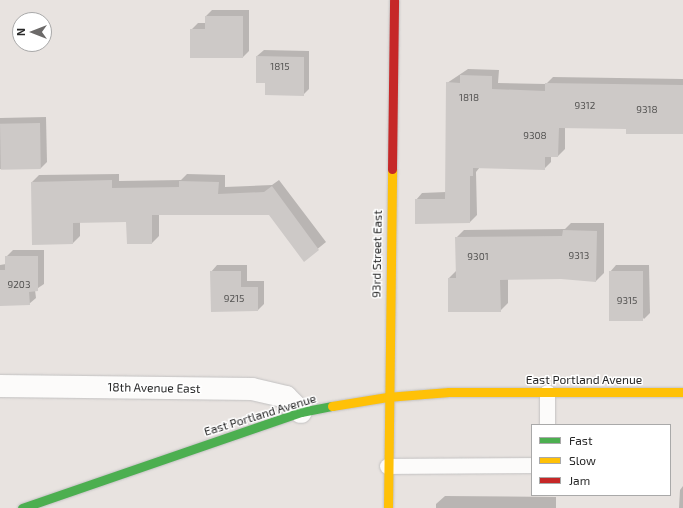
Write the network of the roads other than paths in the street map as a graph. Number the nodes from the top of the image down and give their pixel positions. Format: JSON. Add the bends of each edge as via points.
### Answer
{"nodes":[{"id":1,"x":394,"y":0,"type":"edge"},
{"id":2,"x":0,"y":386,"type":"edge"},
{"id":3,"x":547,"y":392,"type":"junction"},
{"id":4,"x":683,"y":392,"type":"edge"},
{"id":5,"x":387,"y":397,"type":"junction"},
{"id":6,"x":301,"y":412,"type":"junction"},
{"id":7,"x":547,"y":424,"type":"edge"},
{"id":8,"x":531,"y":465,"type":"edge"},
{"id":9,"x":387,"y":466,"type":"junction"},
{"id":10,"x":22,"y":508,"type":"edge"},
{"id":11,"x":388,"y":508,"type":"edge"}],
"edges":[{"from":1,"to":5,"type":"main road","name":"93rd Street East"},
{"from":2,"to":6,"type":"street","name":"18th Avenue East","via":[[252,389],[286,397]]},
{"from":3,"to":4,"type":"main road","name":"East Portland Avenue"},
{"from":3,"to":5,"type":"main road","name":"East Portland Avenue","via":[[449,392]]},
{"from":3,"to":7,"type":"lane"},
{"from":5,"to":6,"type":"main road","name":"East Portland Avenue"},
{"from":5,"to":9,"type":"main road","name":"93rd Street East"},
{"from":6,"to":10,"type":"main road","name":"East Portland Avenue"},
{"from":8,"to":9,"type":"lane"},
{"from":9,"to":11,"type":"main road","name":"93rd Street East"}]}
